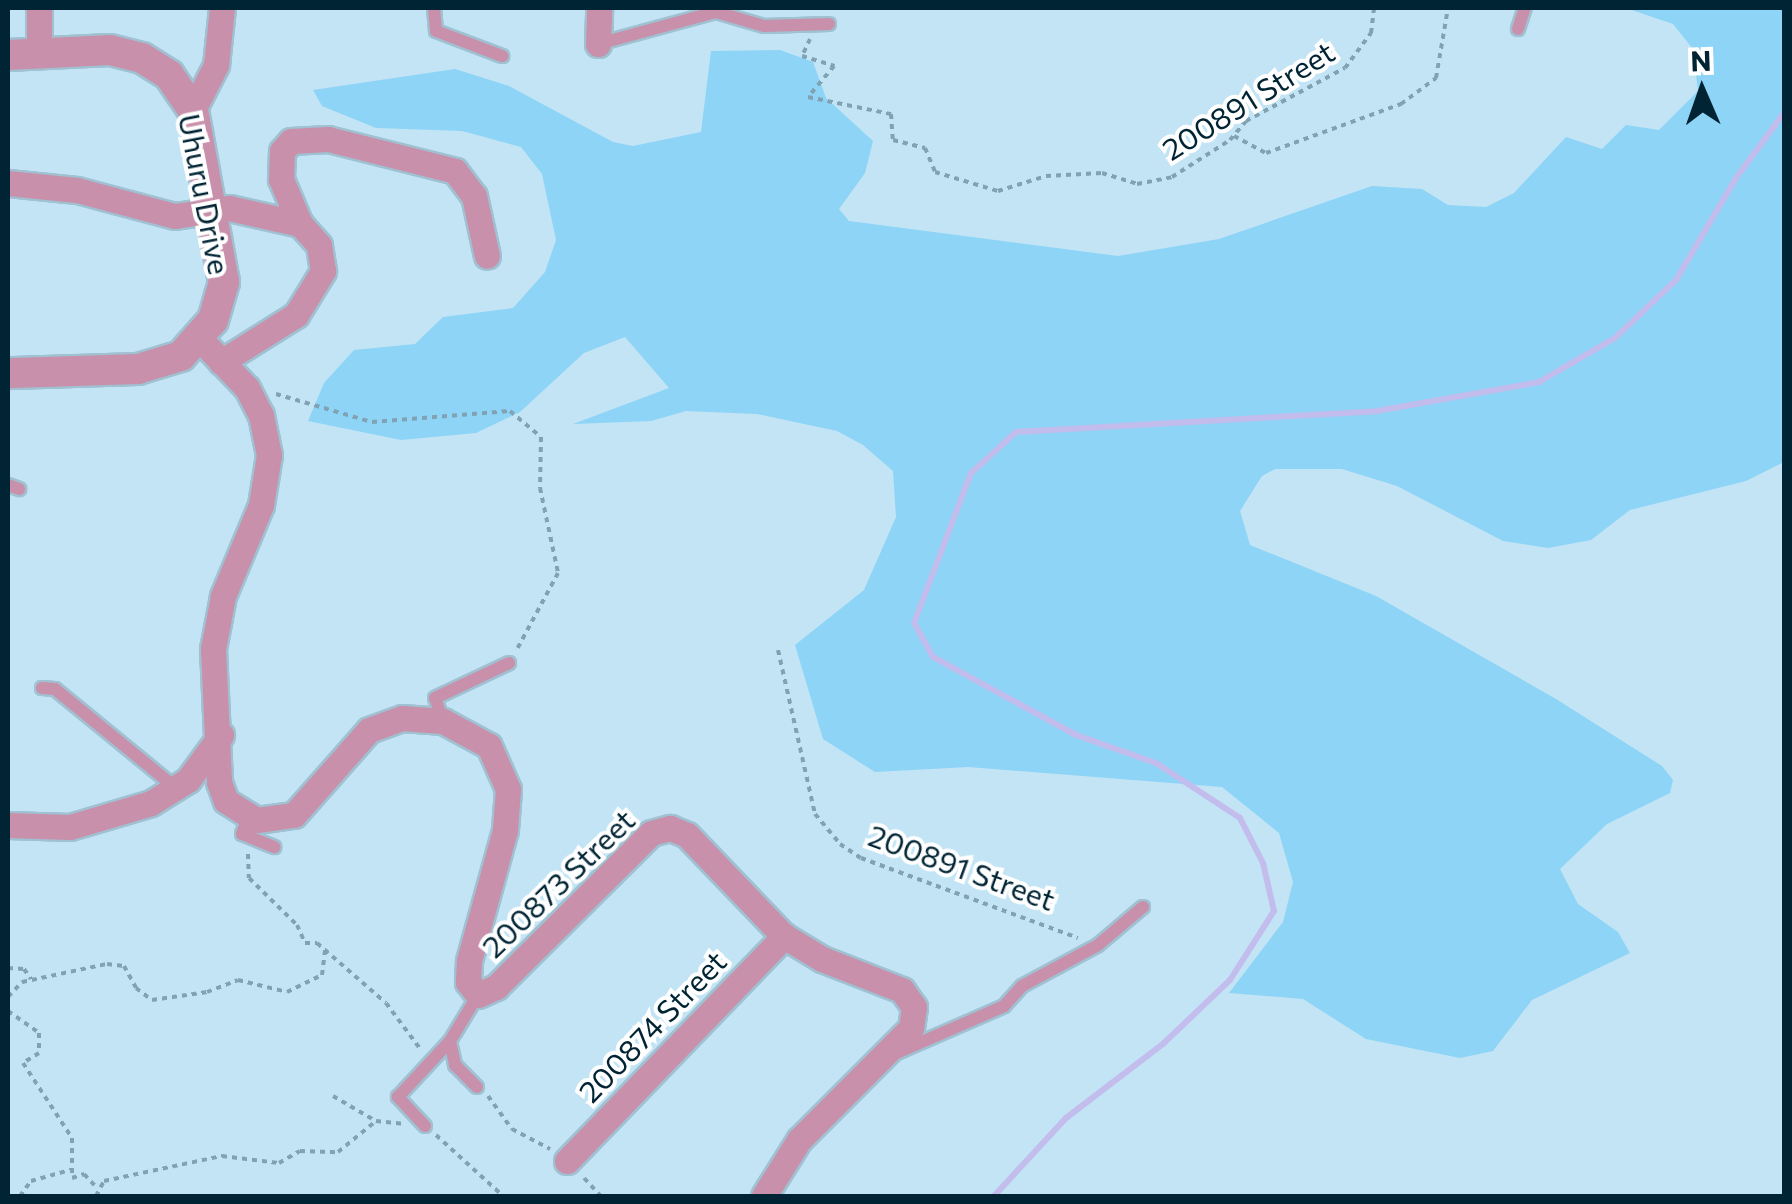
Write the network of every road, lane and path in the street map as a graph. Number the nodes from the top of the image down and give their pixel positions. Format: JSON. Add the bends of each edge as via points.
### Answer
{"nodes":[{"id":1,"x":39,"y":8,"type":"edge"},
{"id":2,"x":222,"y":8,"type":"edge"},
{"id":3,"x":434,"y":8,"type":"edge"},
{"id":4,"x":598,"y":8,"type":"edge"},
{"id":5,"x":1374,"y":8,"type":"edge"},
{"id":6,"x":1448,"y":8,"type":"edge"},
{"id":7,"x":1525,"y":8,"type":"edge"},
{"id":8,"x":829,"y":24,"type":"dead end"},
{"id":9,"x":796,"y":25,"type":"junction"},
{"id":10,"x":1518,"y":29,"type":"dead end"},
{"id":11,"x":598,"y":44,"type":"joint"},
{"id":12,"x":39,"y":54,"type":"junction"},
{"id":13,"x":8,"y":55,"type":"edge"},
{"id":14,"x":502,"y":56,"type":"dead end"},
{"id":15,"x":193,"y":110,"type":"junction"},
{"id":16,"x":1234,"y":136,"type":"junction"},
{"id":17,"x":8,"y":183,"type":"edge"},
{"id":18,"x":212,"y":210,"type":"junction"},
{"id":19,"x":300,"y":224,"type":"junction"},
{"id":20,"x":487,"y":256,"type":"dead end"},
{"id":21,"x":198,"y":338,"type":"junction"},
{"id":22,"x":221,"y":362,"type":"junction"},
{"id":23,"x":8,"y":373,"type":"edge"},
{"id":24,"x":247,"y":388,"type":"junction"},
{"id":25,"x":778,"y":650,"type":"dead end"},
{"id":26,"x":508,"y":663,"type":"joint"},
{"id":27,"x":42,"y":688,"type":"dead end"},
{"id":28,"x":442,"y":721,"type":"junction"},
{"id":29,"x":221,"y":735,"type":"junction"},
{"id":30,"x":178,"y":789,"type":"junction"},
{"id":31,"x":8,"y":824,"type":"edge"},
{"id":32,"x":248,"y":828,"type":"junction"},
{"id":33,"x":275,"y":847,"type":"dead end"},
{"id":34,"x":1143,"y":907,"type":"dead end"},
{"id":35,"x":784,"y":936,"type":"junction"},
{"id":36,"x":325,"y":950,"type":"junction"},
{"id":37,"x":1081,"y":955,"type":"junction"},
{"id":38,"x":8,"y":968,"type":"edge"},
{"id":39,"x":31,"y":979,"type":"junction"},
{"id":40,"x":481,"y":995,"type":"junction"},
{"id":41,"x":8,"y":997,"type":"edge"},
{"id":42,"x":8,"y":1011,"type":"edge"},
{"id":43,"x":450,"y":1041,"type":"junction"},
{"id":44,"x":885,"y":1058,"type":"junction"},
{"id":45,"x":477,"y":1087,"type":"joint"},
{"id":46,"x":332,"y":1096,"type":"dead end"},
{"id":47,"x":414,"y":1114,"type":"junction"},
{"id":48,"x":376,"y":1121,"type":"junction"},
{"id":49,"x":425,"y":1126,"type":"joint"},
{"id":50,"x":567,"y":1160,"type":"junction"},
{"id":51,"x":72,"y":1169,"type":"junction"},
{"id":52,"x":96,"y":1188,"type":"junction"},
{"id":53,"x":20,"y":1196,"type":"edge"},
{"id":54,"x":96,"y":1196,"type":"edge"},
{"id":55,"x":504,"y":1196,"type":"edge"},
{"id":56,"x":601,"y":1196,"type":"edge"},
{"id":57,"x":764,"y":1196,"type":"edge"}],
"edges":[{"from":1,"to":12,"type":"street"},
{"from":2,"to":15,"type":"street","via":[[216,64]]},
{"from":3,"to":14,"type":"lane","via":[[436,31]]},
{"from":4,"to":11,"type":"street"},
{"from":5,"to":16,"type":"path","name":"200891 Street","via":[[1375,24],[1356,60],[1246,121]]},
{"from":6,"to":16,"type":"path","via":[[1436,78],[1401,104],[1266,152]]},
{"from":7,"to":10,"type":"lane"},
{"from":8,"to":9,"type":"lane"},
{"from":9,"to":11,"type":"lane","via":[[764,26],[716,12]]},
{"from":9,"to":16,"type":"path","name":"200891 Street","via":[[812,43],[802,56],[834,66],[809,92],[811,100],[843,100],[890,114],[893,140],[925,148],[935,172],[976,188],[1006,190],[1046,176],[1102,172],[1137,184],[1172,177]]},
{"from":12,"to":13,"type":"street","name":"Uhuru Drive"},
{"from":12,"to":15,"type":"street","name":"Uhuru Drive","via":[[110,50],[142,58],[169,75]]},
{"from":15,"to":18,"type":"street","name":"Uhuru Drive"},
{"from":17,"to":18,"type":"street","via":[[78,190],[175,216]]},
{"from":18,"to":19,"type":"street"},
{"from":18,"to":21,"type":"street","name":"Uhuru Drive","via":[[224,282],[213,320]]},
{"from":19,"to":20,"type":"street","via":[[281,180],[282,151],[290,141],[314,137],[456,171],[474,196]]},
{"from":19,"to":22,"type":"street","via":[[324,258],[308,302]]},
{"from":21,"to":22,"type":"street"},
{"from":21,"to":23,"type":"street","via":[[181,356],[138,369]]},
{"from":22,"to":24,"type":"street"},
{"from":24,"to":26,"type":"path","via":[[372,422],[510,410],[541,437],[540,488],[557,582]]},
{"from":24,"to":29,"type":"street","via":[[270,455],[261,504],[216,622],[213,670]]},
{"from":25,"to":37,"type":"path","name":"200891 Street","via":[[814,814],[840,844],[861,858],[1069,930]]},
{"from":26,"to":28,"type":"lane","via":[[436,698]]},
{"from":27,"to":30,"type":"lane","via":[[55,689]]},
{"from":28,"to":32,"type":"street","via":[[402,718],[377,725],[352,743],[302,810]]},
{"from":28,"to":40,"type":"street","via":[[489,746],[508,788],[506,830],[469,960],[468,982]]},
{"from":29,"to":30,"type":"street"},
{"from":29,"to":32,"type":"street","via":[[218,770],[226,802]]},
{"from":30,"to":31,"type":"street","via":[[89,824]]},
{"from":32,"to":33,"type":"lane"},
{"from":32,"to":36,"type":"path","via":[[250,878],[305,943]]},
{"from":34,"to":37,"type":"lane"},
{"from":35,"to":40,"type":"street","name":"200873 Street","via":[[687,835],[660,828]]},
{"from":35,"to":44,"type":"street","name":"200873 Street","via":[[906,994],[914,1007],[911,1028]]},
{"from":35,"to":50,"type":"street","name":"200874 Street"},
{"from":36,"to":39,"type":"path","via":[[322,975],[287,992],[238,980],[152,1000],[118,964]]},
{"from":36,"to":43,"type":"path","via":[[386,1003],[421,1050]]},
{"from":37,"to":44,"type":"lane","via":[[1022,986],[990,1014]]},
{"from":38,"to":39,"type":"path","via":[[24,969]]},
{"from":39,"to":41,"type":"path"},
{"from":40,"to":43,"type":"lane"},
{"from":42,"to":51,"type":"path","via":[[39,1033],[39,1052],[23,1063],[72,1138]]},
{"from":43,"to":45,"type":"lane","via":[[454,1065]]},
{"from":43,"to":47,"type":"lane","via":[[398,1096]]},
{"from":44,"to":57,"type":"street","via":[[800,1140]]},
{"from":45,"to":50,"type":"path","via":[[512,1129]]},
{"from":46,"to":48,"type":"path"},
{"from":47,"to":48,"type":"path","via":[[396,1128]]},
{"from":47,"to":49,"type":"lane"},
{"from":48,"to":52,"type":"path","via":[[338,1152],[300,1151],[279,1163],[222,1156]]},
{"from":49,"to":55,"type":"path"},
{"from":50,"to":56,"type":"path"},
{"from":51,"to":52,"type":"path","via":[[72,1178],[84,1174]]},
{"from":51,"to":53,"type":"path","via":[[31,1181]]},
{"from":52,"to":54,"type":"path"}]}
